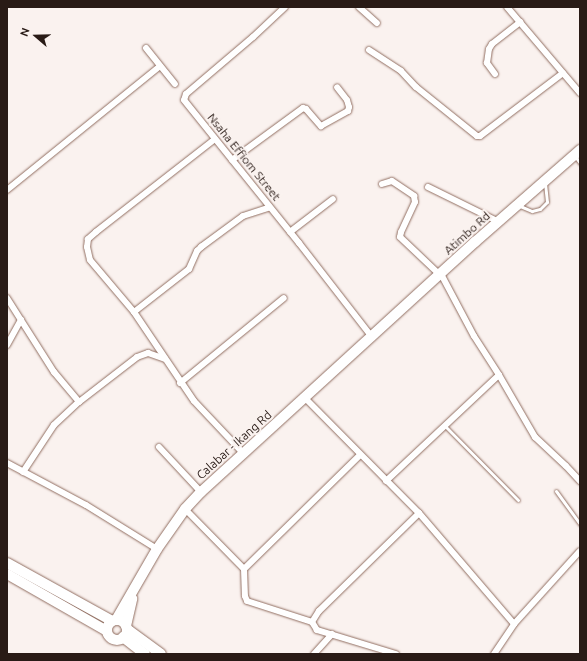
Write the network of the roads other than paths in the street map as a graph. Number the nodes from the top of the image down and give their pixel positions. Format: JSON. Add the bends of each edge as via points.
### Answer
{"nodes":[{"id":1,"x":285,"y":7,"type":"edge"},
{"id":2,"x":358,"y":7,"type":"edge"},
{"id":3,"x":507,"y":7,"type":"edge"},
{"id":4,"x":520,"y":22,"type":"junction"},
{"id":5,"x":377,"y":23,"type":"dead end"},
{"id":6,"x":146,"y":48,"type":"dead end"},
{"id":7,"x":369,"y":50,"type":"dead end"},
{"id":8,"x":160,"y":66,"type":"junction"},
{"id":9,"x":563,"y":73,"type":"junction"},
{"id":10,"x":495,"y":74,"type":"dead end"},
{"id":11,"x":175,"y":84,"type":"dead end"},
{"id":12,"x":337,"y":87,"type":"dead end"},
{"id":13,"x":580,"y":93,"type":"edge"},
{"id":14,"x":215,"y":140,"type":"junction"},
{"id":15,"x":578,"y":156,"type":"edge"},
{"id":16,"x":232,"y":160,"type":"junction"},
{"id":17,"x":545,"y":182,"type":"junction"},
{"id":18,"x":382,"y":184,"type":"dead end"},
{"id":19,"x":428,"y":187,"type":"dead end"},
{"id":20,"x":7,"y":190,"type":"edge"},
{"id":21,"x":333,"y":199,"type":"dead end"},
{"id":22,"x":518,"y":206,"type":"junction"},
{"id":23,"x":270,"y":207,"type":"junction"},
{"id":24,"x":499,"y":222,"type":"junction"},
{"id":25,"x":290,"y":232,"type":"junction"},
{"id":26,"x":441,"y":274,"type":"junction"},
{"id":27,"x":7,"y":298,"type":"edge"},
{"id":28,"x":284,"y":298,"type":"dead end"},
{"id":29,"x":134,"y":312,"type":"junction"},
{"id":30,"x":21,"y":320,"type":"junction"},
{"id":31,"x":372,"y":337,"type":"junction"},
{"id":32,"x":7,"y":345,"type":"edge"},
{"id":33,"x":165,"y":359,"type":"junction"},
{"id":34,"x":499,"y":375,"type":"junction"},
{"id":35,"x":180,"y":383,"type":"junction"},
{"id":36,"x":305,"y":398,"type":"junction"},
{"id":37,"x":79,"y":402,"type":"junction"},
{"id":38,"x":444,"y":426,"type":"junction"},
{"id":39,"x":159,"y":447,"type":"dead end"},
{"id":40,"x":243,"y":453,"type":"junction"},
{"id":41,"x":360,"y":455,"type":"junction"},
{"id":42,"x":7,"y":463,"type":"edge"},
{"id":43,"x":23,"y":472,"type":"junction"},
{"id":44,"x":386,"y":481,"type":"junction"},
{"id":45,"x":580,"y":481,"type":"edge"},
{"id":46,"x":556,"y":491,"type":"dead end"},
{"id":47,"x":201,"y":492,"type":"junction"},
{"id":48,"x":518,"y":500,"type":"dead end"},
{"id":49,"x":185,"y":509,"type":"junction"},
{"id":50,"x":419,"y":513,"type":"junction"},
{"id":51,"x":580,"y":524,"type":"edge"},
{"id":52,"x":157,"y":549,"type":"junction"},
{"id":53,"x":580,"y":551,"type":"edge"},
{"id":54,"x":7,"y":563,"type":"edge"},
{"id":55,"x":244,"y":569,"type":"junction"},
{"id":56,"x":7,"y":574,"type":"edge"},
{"id":57,"x":134,"y":589,"type":"junction"},
{"id":58,"x":312,"y":622,"type":"junction"},
{"id":59,"x":112,"y":624,"type":"junction"},
{"id":60,"x":514,"y":624,"type":"junction"},
{"id":61,"x":125,"y":631,"type":"junction"},
{"id":62,"x":332,"y":634,"type":"junction"},
{"id":63,"x":145,"y":654,"type":"edge"},
{"id":64,"x":162,"y":654,"type":"edge"},
{"id":65,"x":314,"y":654,"type":"edge"},
{"id":66,"x":396,"y":654,"type":"edge"},
{"id":67,"x":494,"y":654,"type":"edge"}],
"edges":[{"from":1,"to":14,"type":"street","name":"Nsaha Effiom Street","via":[[186,94],[185,104]]},
{"from":2,"to":5,"type":"street"},
{"from":3,"to":4,"type":"street"},
{"from":4,"to":9,"type":"street"},
{"from":4,"to":10,"type":"street","via":[[489,49],[487,63]]},
{"from":6,"to":8,"type":"street"},
{"from":7,"to":9,"type":"street","via":[[401,71],[416,87],[477,136]]},
{"from":8,"to":11,"type":"street"},
{"from":8,"to":20,"type":"street"},
{"from":9,"to":13,"type":"street"},
{"from":12,"to":16,"type":"street","via":[[347,100],[348,111],[321,126],[303,108]]},
{"from":14,"to":16,"type":"street","name":"Nsaha Effiom Street"},
{"from":14,"to":29,"type":"street","via":[[88,239],[86,247],[90,260]]},
{"from":15,"to":17,"type":"main road","name":"Atimbo Rd"},
{"from":16,"to":23,"type":"street","name":"Nsaha Effiom Street"},
{"from":17,"to":22,"type":"main road","name":"Atimbo Rd"},
{"from":17,"to":22,"type":"lane","via":[[547,202],[540,209],[532,211]]},
{"from":18,"to":26,"type":"street","via":[[392,181],[414,196],[415,202],[400,237]]},
{"from":19,"to":24,"type":"street"},
{"from":21,"to":25,"type":"street"},
{"from":22,"to":24,"type":"main road","name":"Atimbo Rd"},
{"from":23,"to":25,"type":"street","name":"Nsaha Effiom Street"},
{"from":23,"to":29,"type":"street","via":[[243,216],[201,247],[189,269]]},
{"from":24,"to":26,"type":"main road","name":"Atimbo Rd"},
{"from":25,"to":31,"type":"street","name":"Nsaha Effiom Street"},
{"from":26,"to":31,"type":"main road","name":"Atimbo Rd"},
{"from":26,"to":34,"type":"street","via":[[474,336]]},
{"from":27,"to":30,"type":"street"},
{"from":28,"to":35,"type":"street"},
{"from":29,"to":33,"type":"street"},
{"from":30,"to":32,"type":"street"},
{"from":30,"to":37,"type":"street","via":[[54,372]]},
{"from":31,"to":36,"type":"main road","name":"Calabar - Ikang Rd"},
{"from":33,"to":35,"type":"street"},
{"from":33,"to":37,"type":"street","via":[[148,353],[137,357]]},
{"from":34,"to":38,"type":"street"},
{"from":34,"to":45,"type":"street","via":[[535,437]]},
{"from":35,"to":40,"type":"street","via":[[215,426]]},
{"from":36,"to":40,"type":"main road","name":"Calabar - Ikang Rd"},
{"from":36,"to":41,"type":"street"},
{"from":37,"to":43,"type":"street","via":[[54,425]]},
{"from":38,"to":44,"type":"street"},
{"from":38,"to":48,"type":"lane"},
{"from":39,"to":47,"type":"street"},
{"from":40,"to":47,"type":"main road","name":"Calabar - Ikang Rd"},
{"from":41,"to":44,"type":"street"},
{"from":41,"to":55,"type":"street"},
{"from":42,"to":43,"type":"street"},
{"from":43,"to":52,"type":"street","via":[[86,505]]},
{"from":44,"to":50,"type":"street"},
{"from":46,"to":51,"type":"lane"},
{"from":47,"to":49,"type":"main road","name":"Calabar - Ikang Rd"},
{"from":49,"to":52,"type":"main road","name":"Calabar - Ikang Rd"},
{"from":49,"to":55,"type":"street"},
{"from":50,"to":58,"type":"street","via":[[319,611]]},
{"from":50,"to":60,"type":"street"},
{"from":52,"to":57,"type":"main road","name":"Calabar - Ikang Rd"},
{"from":53,"to":60,"type":"street"},
{"from":54,"to":59,"type":"main road"},
{"from":55,"to":58,"type":"street","via":[[245,596],[248,600]]},
{"from":56,"to":59,"type":"main road"},
{"from":57,"to":59,"type":"main road","name":"Calabar - Ikang Rd"},
{"from":57,"to":61,"type":"main road","name":"Calabar - Ikang Rd"},
{"from":58,"to":62,"type":"street","via":[[317,630]]},
{"from":59,"to":61,"type":"main road","via":[[122,621]]},
{"from":59,"to":61,"type":"main road","via":[[113,639],[119,639]]},
{"from":60,"to":67,"type":"street"},
{"from":61,"to":63,"type":"main road"},
{"from":61,"to":64,"type":"main road"},
{"from":62,"to":65,"type":"street"},
{"from":62,"to":66,"type":"street"}]}
